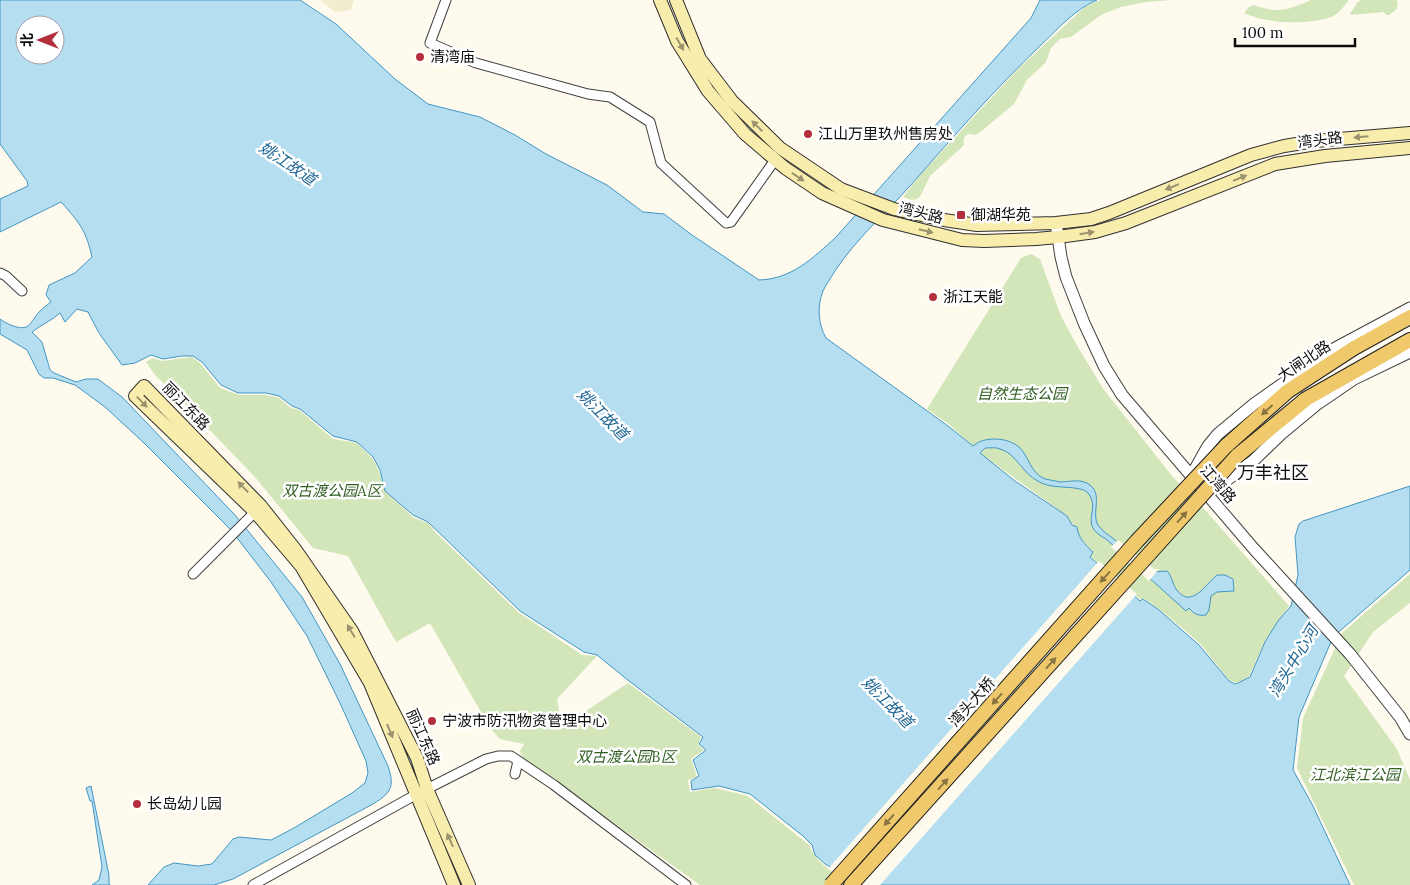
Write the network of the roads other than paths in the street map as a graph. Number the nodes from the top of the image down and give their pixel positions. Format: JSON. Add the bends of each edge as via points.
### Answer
{"nodes":[{"id":1,"x":446,"y":0,"type":"edge"},
{"id":2,"x":660,"y":0,"type":"edge"},
{"id":3,"x":676,"y":0,"type":"edge"},
{"id":4,"x":1410,"y":133,"type":"edge"},
{"id":5,"x":1410,"y":148,"type":"edge"},
{"id":6,"x":775,"y":160,"type":"junction"},
{"id":7,"x":851,"y":200,"type":"junction"},
{"id":8,"x":1056,"y":223,"type":"junction"},
{"id":9,"x":1058,"y":237,"type":"junction"},
{"id":10,"x":0,"y":273,"type":"edge"},
{"id":11,"x":22,"y":291,"type":"dead end"},
{"id":12,"x":1410,"y":308,"type":"edge"},
{"id":13,"x":1410,"y":317,"type":"edge"},
{"id":14,"x":1410,"y":340,"type":"edge"},
{"id":15,"x":1410,"y":352,"type":"edge"},
{"id":16,"x":257,"y":511,"type":"junction"},
{"id":17,"x":1137,"y":541,"type":"joint"},
{"id":18,"x":193,"y":574,"type":"dead end"},
{"id":19,"x":1410,"y":734,"type":"edge"},
{"id":20,"x":518,"y":761,"type":"junction"},
{"id":21,"x":515,"y":774,"type":"dead end"},
{"id":22,"x":422,"y":792,"type":"junction"},
{"id":23,"x":253,"y":885,"type":"edge"},
{"id":24,"x":454,"y":885,"type":"edge"},
{"id":25,"x":469,"y":885,"type":"edge"},
{"id":26,"x":686,"y":885,"type":"edge"},
{"id":27,"x":831,"y":885,"type":"edge"},
{"id":28,"x":852,"y":885,"type":"edge"}],
"edges":[{"from":1,"to":6,"type":"street","via":[[430,43],[476,63],[588,94],[610,97],[650,122],[661,163],[726,224],[731,222]]},
{"from":2,"to":6,"type":"main road","name":"湾头路","one_way":true,"via":[[677,41],[708,91],[746,134]]},
{"from":7,"to":3,"type":"main road","name":"湾头路","one_way":true,"via":[[780,148],[732,101],[700,59]]},
{"from":4,"to":8,"type":"main road","name":"湾头路","one_way":true,"via":[[1284,146],[1251,155],[1109,213],[1091,219]]},
{"from":9,"to":5,"type":"main road","name":"湾头路","one_way":true,"via":[[1095,232],[1126,223],[1290,160]]},
{"from":6,"to":7,"type":"main road","name":"湾头路","one_way":true,"via":[[822,193]]},
{"from":7,"to":8,"type":"main road","name":"湾头路","via":[[977,225]]},
{"from":7,"to":9,"type":"main road","name":"湾头路","one_way":true,"via":[[879,219],[962,240]]},
{"from":8,"to":9,"type":"street","name":"江湾路"},
{"from":9,"to":19,"type":"street","name":"江湾路","via":[[1066,278],[1084,324],[1122,395],[1350,654]]},
{"from":10,"to":11,"type":"street"},
{"from":12,"to":15,"type":"street","via":[[1326,352],[1254,404],[1218,434],[1194,471],[1213,490],[1316,405],[1354,379]]},
{"from":13,"to":17,"type":"main road","name":"大闸北路","one_way":true,"bridge":true,"via":[[1288,390],[1226,446]]},
{"from":28,"to":14,"type":"main road","one_way":true,"bridge":true,"via":[[1237,456],[1306,399]]},
{"from":16,"to":16,"type":"main road","name":"丽江东路","one_way":true,"via":[[144,386],[135,396]]},
{"from":16,"to":18,"type":"street"},
{"from":16,"to":22,"type":"main road","name":"丽江东路","via":[[301,566],[370,683]]},
{"from":17,"to":27,"type":"main road","name":"湾头大桥","one_way":true,"bridge":true},
{"from":20,"to":21,"type":"street"},
{"from":20,"to":22,"type":"street","via":[[511,756],[486,758]]},
{"from":20,"to":26,"type":"street"},
{"from":22,"to":23,"type":"street"},
{"from":22,"to":24,"type":"main road","name":"丽江东路"},
{"from":25,"to":22,"type":"main road","name":"丽江东路","one_way":true}]}
